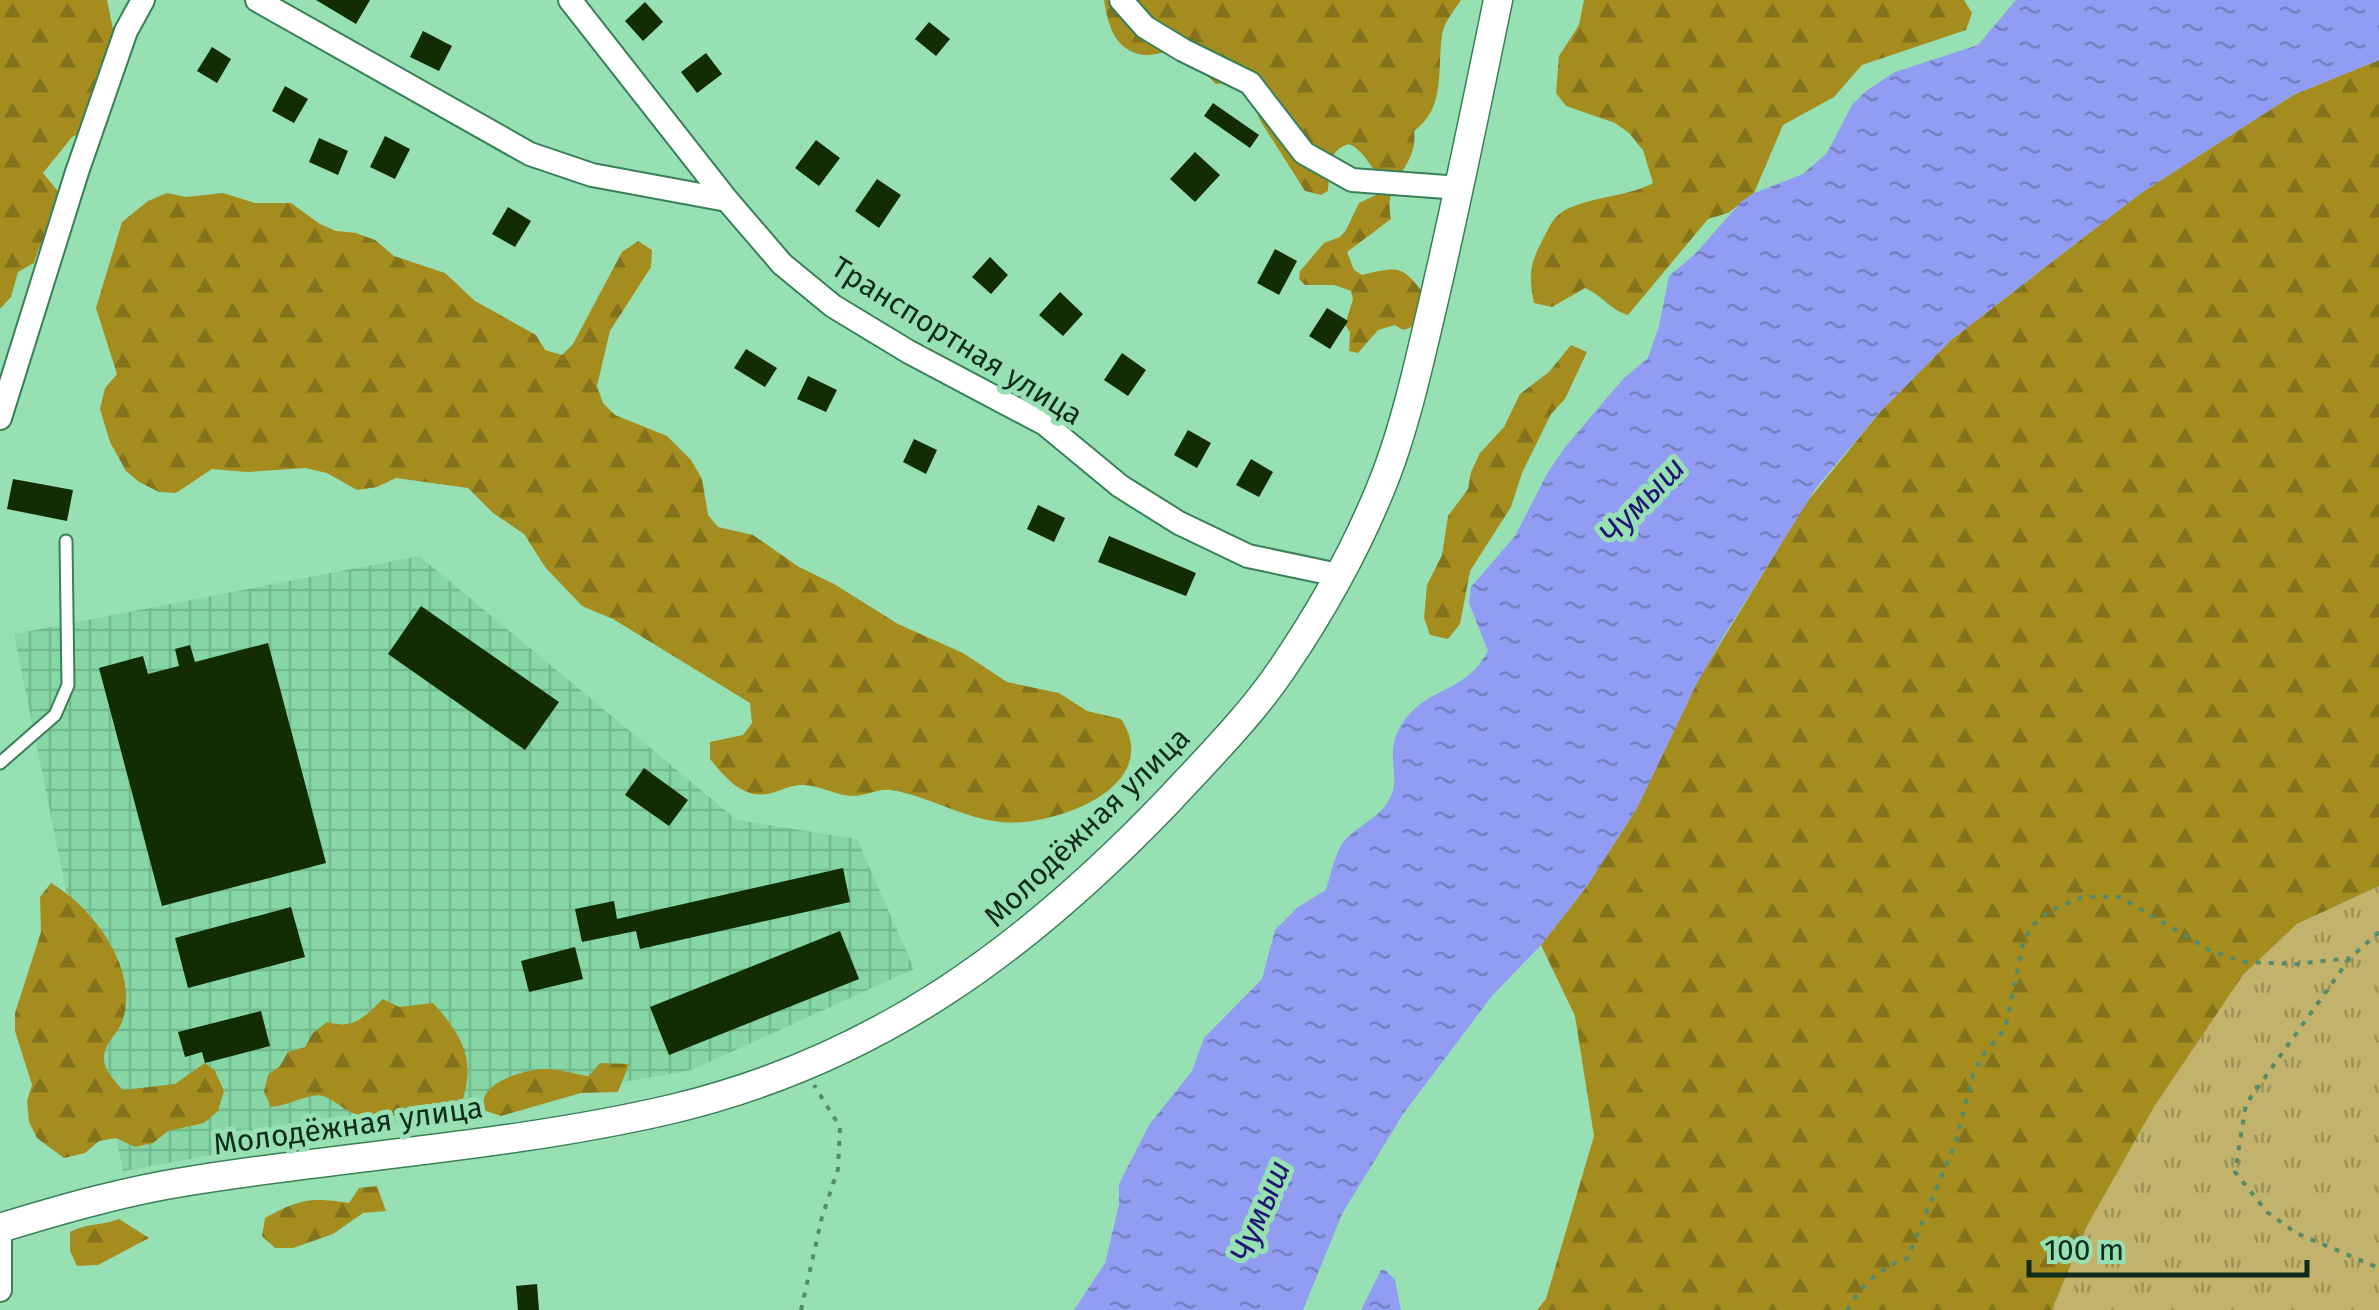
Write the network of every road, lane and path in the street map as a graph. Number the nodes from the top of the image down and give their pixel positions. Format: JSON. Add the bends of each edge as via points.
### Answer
{"nodes":[{"id":1,"x":143,"y":0,"type":"edge"},
{"id":2,"x":257,"y":0,"type":"edge"},
{"id":3,"x":570,"y":0,"type":"edge"},
{"id":4,"x":1121,"y":0,"type":"edge"},
{"id":5,"x":1498,"y":0,"type":"edge"},
{"id":6,"x":1460,"y":188,"type":"junction"},
{"id":7,"x":727,"y":200,"type":"junction"},
{"id":8,"x":0,"y":418,"type":"edge"},
{"id":9,"x":66,"y":542,"type":"dead end"},
{"id":10,"x":1338,"y":575,"type":"junction"},
{"id":11,"x":0,"y":763,"type":"edge"},
{"id":12,"x":2379,"y":932,"type":"edge"},
{"id":13,"x":2350,"y":958,"type":"junction"},
{"id":14,"x":804,"y":1068,"type":"junction"},
{"id":15,"x":0,"y":1228,"type":"edge"},
{"id":16,"x":2379,"y":1268,"type":"edge"},
{"id":17,"x":0,"y":1290,"type":"edge"},
{"id":18,"x":801,"y":1310,"type":"edge"},
{"id":19,"x":1847,"y":1310,"type":"edge"}],
"edges":[{"from":1,"to":8,"type":"street","via":[[77,172]]},
{"from":2,"to":7,"type":"street","via":[[530,154],[592,175]]},
{"from":3,"to":7,"type":"street","name":"Транспортная улица"},
{"from":4,"to":6,"type":"street","via":[[1146,27],[1250,83],[1304,153],[1352,180]]},
{"from":5,"to":6,"type":"street","name":"Молодёжная улица"},
{"from":6,"to":10,"type":"street","name":"Молодёжная улица","via":[[1387,472]]},
{"from":7,"to":10,"type":"street","name":"Транспортная улица","via":[[782,264],[833,306],[1045,424],[1178,523],[1248,556]]},
{"from":9,"to":11,"type":"lane","via":[[68,685],[54,716]]},
{"from":10,"to":14,"type":"street","name":"Молодёжная улица","via":[[1283,669],[1247,713],[1077,890],[954,988]]},
{"from":12,"to":13,"type":"path"},
{"from":13,"to":16,"type":"path","via":[[2246,1104],[2235,1172],[2267,1212],[2296,1233]]},
{"from":13,"to":19,"type":"path","via":[[2245,962],[2211,951],[2120,897],[2083,897],[2048,912],[2024,940],[2006,1029],[1973,1075],[1955,1144],[1907,1259],[1891,1262]]},
{"from":14,"to":15,"type":"street","name":"Молодёжная улица","via":[[664,1110],[185,1182]]},
{"from":14,"to":18,"type":"path","via":[[840,1126],[838,1169]]},
{"from":15,"to":17,"type":"street"}]}
